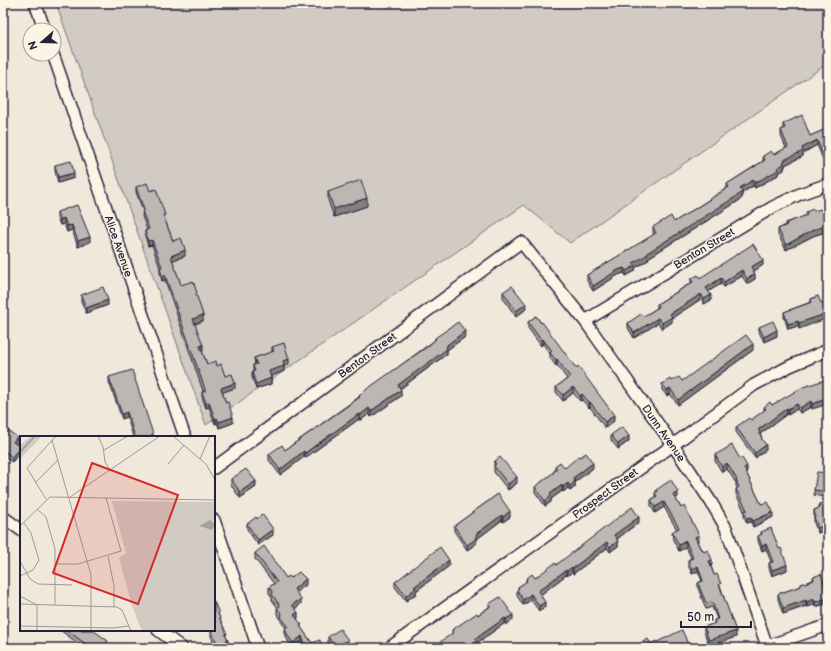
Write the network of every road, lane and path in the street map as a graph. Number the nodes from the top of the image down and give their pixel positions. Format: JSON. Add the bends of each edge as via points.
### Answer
{"nodes":[{"id":1,"x":35,"y":3,"type":"edge"},
{"id":2,"x":42,"y":22,"type":"edge"},
{"id":3,"x":56,"y":62,"type":"edge"},
{"id":4,"x":828,"y":184,"type":"edge"},
{"id":5,"x":521,"y":242,"type":"joint"},
{"id":6,"x":585,"y":321,"type":"junction"},
{"id":7,"x":828,"y":350,"type":"edge"},
{"id":8,"x":185,"y":436,"type":"edge"},
{"id":9,"x":673,"y":445,"type":"junction"},
{"id":10,"x":215,"y":467,"type":"edge"},
{"id":11,"x":3,"y":517,"type":"edge"},
{"id":12,"x":215,"y":523,"type":"edge"},
{"id":13,"x":20,"y":529,"type":"edge"},
{"id":14,"x":828,"y":625,"type":"edge"},
{"id":15,"x":159,"y":631,"type":"edge"},
{"id":16,"x":764,"y":647,"type":"edge"},
{"id":17,"x":182,"y":648,"type":"edge"},
{"id":18,"x":258,"y":648,"type":"edge"},
{"id":19,"x":389,"y":648,"type":"edge"}],
"edges":[{"from":1,"to":2,"type":"street"},
{"from":3,"to":8,"type":"street","name":"Alice Avenue"},
{"from":4,"to":6,"type":"street","name":"Benton Street","via":[[773,207]]},
{"from":5,"to":6,"type":"street","name":"Dunn Avenue"},
{"from":5,"to":10,"type":"street","name":"Benton Street"},
{"from":6,"to":9,"type":"street","name":"Dunn Avenue"},
{"from":7,"to":9,"type":"street","name":"Prospect Street","via":[[754,385]]},
{"from":9,"to":16,"type":"street","name":"Dunn Avenue","via":[[726,528]]},
{"from":9,"to":19,"type":"street","name":"Prospect Street"},
{"from":11,"to":13,"type":"street"},
{"from":12,"to":18,"type":"street"},
{"from":14,"to":16,"type":"street"},
{"from":15,"to":17,"type":"street"}]}
